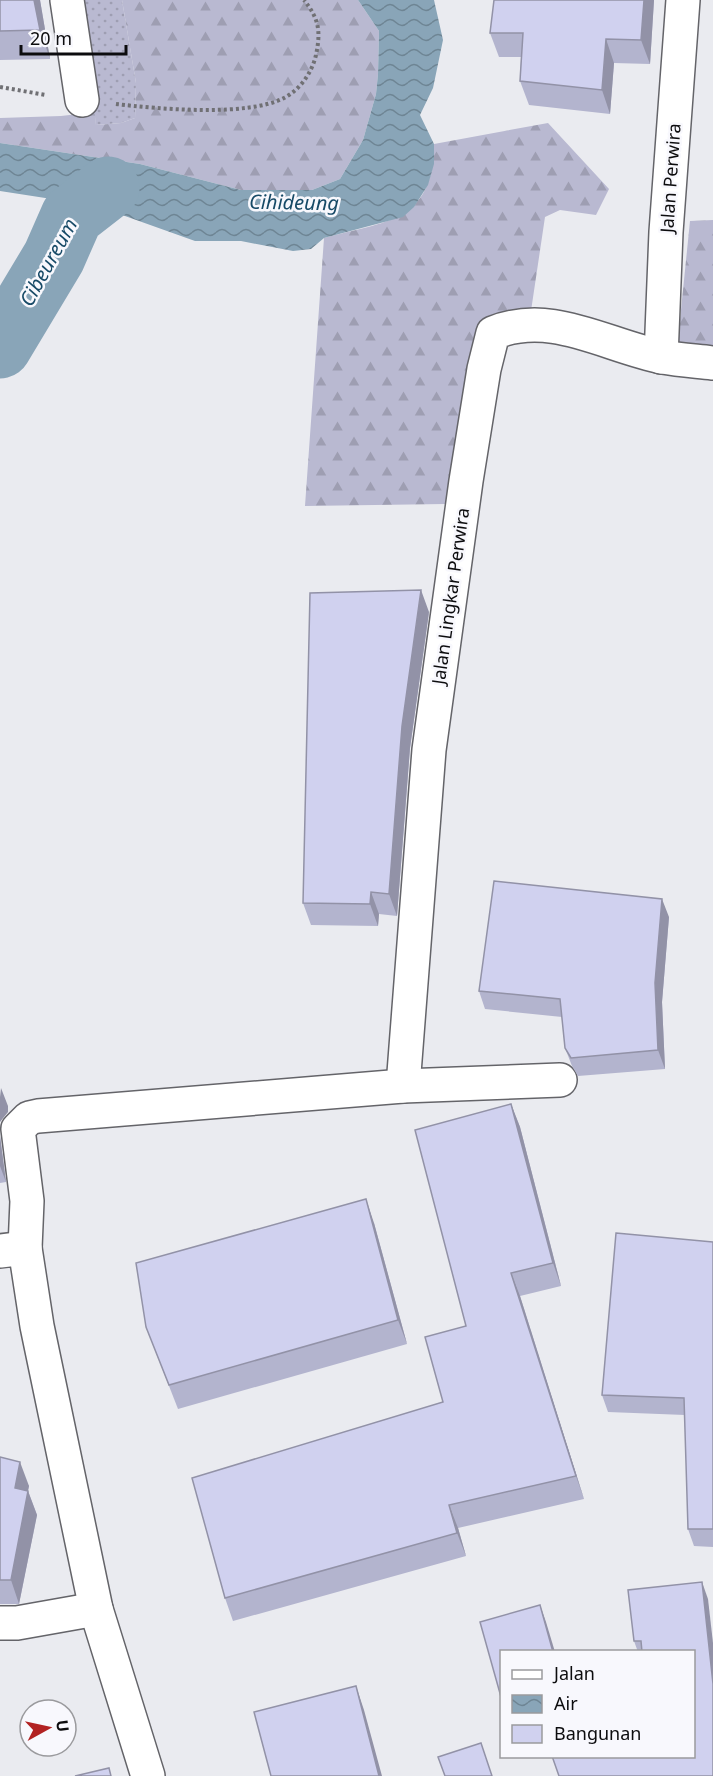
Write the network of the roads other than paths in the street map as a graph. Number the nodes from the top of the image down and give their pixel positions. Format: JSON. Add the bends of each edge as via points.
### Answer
{"nodes":[{"id":1,"x":67,"y":0,"type":"edge"},
{"id":2,"x":683,"y":0,"type":"edge"},
{"id":3,"x":82,"y":100,"type":"road end"},
{"id":4,"x":661,"y":357,"type":"junction"},
{"id":5,"x":713,"y":363,"type":"edge"},
{"id":6,"x":560,"y":1080,"type":"dead end"},
{"id":7,"x":403,"y":1086,"type":"junction"},
{"id":8,"x":13,"y":1249,"type":"edge"},
{"id":9,"x":96,"y":1609,"type":"junction"},
{"id":10,"x":0,"y":1623,"type":"edge"},
{"id":11,"x":148,"y":1776,"type":"edge"}],
"edges":[{"from":1,"to":3,"type":"street"},
{"from":2,"to":4,"type":"street","name":"Jalan Perwira"},
{"from":4,"to":5,"type":"street","name":"Jalan Lingkar Perwira"},
{"from":4,"to":7,"type":"street","name":"Jalan Lingkar Perwira","via":[[567,326],[508,327],[493,333],[466,481],[429,750]]},
{"from":6,"to":7,"type":"street"},
{"from":7,"to":8,"type":"street","via":[[176,1102],[29,1118],[18,1129],[27,1201]]},
{"from":8,"to":9,"type":"street","via":[[37,1326]]},
{"from":9,"to":10,"type":"street"},
{"from":9,"to":11,"type":"street"}]}
